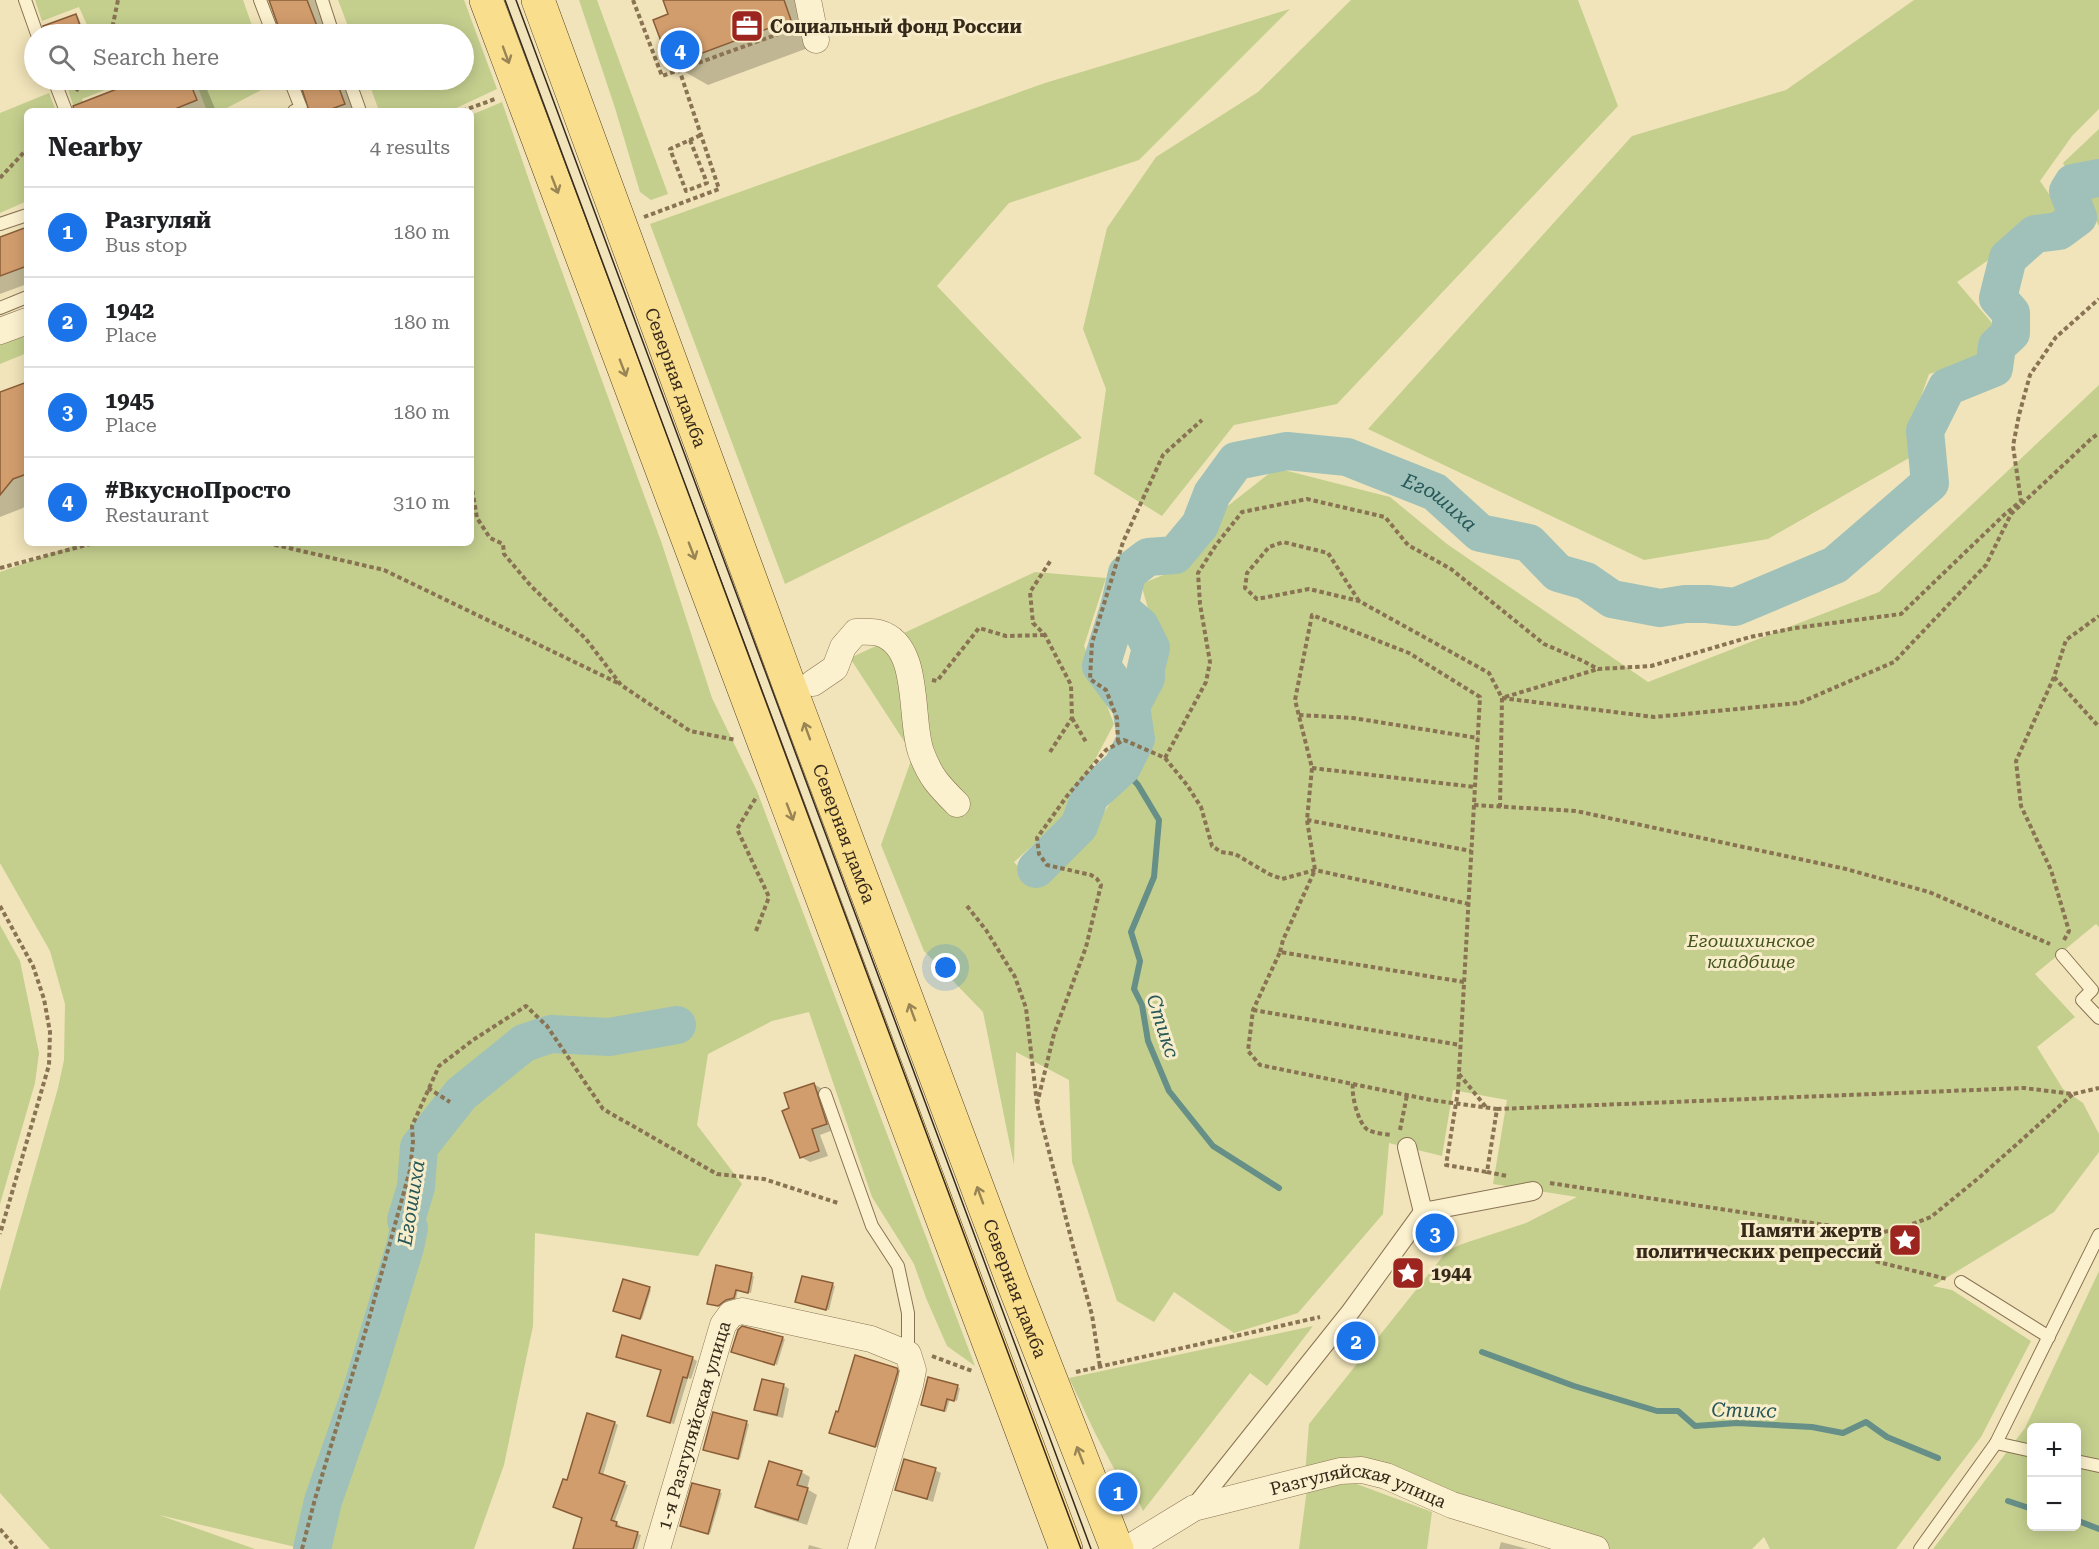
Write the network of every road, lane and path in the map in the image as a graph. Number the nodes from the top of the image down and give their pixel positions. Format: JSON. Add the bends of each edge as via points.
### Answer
{"nodes":[{"id":1,"x":24,"y":0,"type":"edge"},
{"id":2,"x":118,"y":0,"type":"edge"},
{"id":3,"x":260,"y":0,"type":"edge"},
{"id":4,"x":322,"y":0,"type":"edge"},
{"id":5,"x":486,"y":0,"type":"edge"},
{"id":6,"x":538,"y":0,"type":"edge"},
{"id":7,"x":633,"y":0,"type":"edge"},
{"id":8,"x":812,"y":20,"type":"edge"},
{"id":9,"x":33,"y":24,"type":"edge"},
{"id":10,"x":113,"y":24,"type":"edge"},
{"id":11,"x":269,"y":24,"type":"edge"},
{"id":12,"x":330,"y":24,"type":"edge"},
{"id":13,"x":679,"y":69,"type":"junction"},
{"id":14,"x":58,"y":90,"type":"edge"},
{"id":15,"x":294,"y":90,"type":"edge"},
{"id":16,"x":352,"y":90,"type":"edge"},
{"id":17,"x":495,"y":99,"type":"dead end"},
{"id":18,"x":65,"y":108,"type":"edge"},
{"id":19,"x":301,"y":108,"type":"edge"},
{"id":20,"x":359,"y":108,"type":"edge"},
{"id":21,"x":470,"y":108,"type":"edge"},
{"id":22,"x":701,"y":135,"type":"junction"},
{"id":23,"x":690,"y":140,"type":"junction"},
{"id":24,"x":24,"y":152,"type":"edge"},
{"id":25,"x":0,"y":178,"type":"edge"},
{"id":26,"x":24,"y":215,"type":"edge"},
{"id":27,"x":640,"y":218,"type":"dead end"},
{"id":28,"x":0,"y":224,"type":"edge"},
{"id":29,"x":24,"y":298,"type":"edge"},
{"id":30,"x":2099,"y":299,"type":"edge"},
{"id":31,"x":0,"y":308,"type":"edge"},
{"id":32,"x":24,"y":322,"type":"edge"},
{"id":33,"x":0,"y":331,"type":"edge"},
{"id":34,"x":1202,"y":420,"type":"dead end"},
{"id":35,"x":2099,"y":433,"type":"edge"},
{"id":36,"x":474,"y":500,"type":"edge"},
{"id":37,"x":83,"y":546,"type":"edge"},
{"id":38,"x":280,"y":546,"type":"edge"},
{"id":39,"x":1051,"y":560,"type":"dead end"},
{"id":40,"x":0,"y":568,"type":"edge"},
{"id":41,"x":1359,"y":601,"type":"junction"},
{"id":42,"x":2099,"y":616,"type":"edge"},
{"id":43,"x":1045,"y":635,"type":"junction"},
{"id":44,"x":1598,"y":669,"type":"junction"},
{"id":45,"x":911,"y":677,"type":"junction"},
{"id":46,"x":2054,"y":677,"type":"junction"},
{"id":47,"x":813,"y":683,"type":"dead end"},
{"id":48,"x":621,"y":685,"type":"junction"},
{"id":49,"x":1502,"y":698,"type":"junction"},
{"id":50,"x":1299,"y":715,"type":"junction"},
{"id":51,"x":1072,"y":718,"type":"junction"},
{"id":52,"x":2099,"y":727,"type":"edge"},
{"id":53,"x":1478,"y":738,"type":"junction"},
{"id":54,"x":741,"y":741,"type":"dead end"},
{"id":55,"x":1086,"y":742,"type":"dead end"},
{"id":56,"x":1118,"y":742,"type":"dead end"},
{"id":57,"x":1050,"y":752,"type":"dead end"},
{"id":58,"x":1165,"y":758,"type":"junction"},
{"id":59,"x":1312,"y":768,"type":"junction"},
{"id":60,"x":762,"y":787,"type":"dead end"},
{"id":61,"x":1475,"y":787,"type":"junction"},
{"id":62,"x":957,"y":804,"type":"dead end"},
{"id":63,"x":1474,"y":805,"type":"junction"},
{"id":64,"x":1500,"y":807,"type":"junction"},
{"id":65,"x":1307,"y":820,"type":"junction"},
{"id":66,"x":1471,"y":850,"type":"junction"},
{"id":67,"x":1315,"y":870,"type":"junction"},
{"id":68,"x":1468,"y":904,"type":"junction"},
{"id":69,"x":0,"y":906,"type":"edge"},
{"id":70,"x":967,"y":906,"type":"dead end"},
{"id":71,"x":756,"y":931,"type":"dead end"},
{"id":72,"x":2052,"y":945,"type":"dead end"},
{"id":73,"x":2061,"y":951,"type":"joint"},
{"id":74,"x":1280,"y":952,"type":"junction"},
{"id":75,"x":1464,"y":982,"type":"junction"},
{"id":76,"x":1253,"y":1010,"type":"junction"},
{"id":77,"x":2099,"y":1018,"type":"edge"},
{"id":78,"x":1460,"y":1045,"type":"junction"},
{"id":79,"x":1459,"y":1073,"type":"junction"},
{"id":80,"x":1353,"y":1084,"type":"junction"},
{"id":81,"x":428,"y":1088,"type":"junction"},
{"id":82,"x":2099,"y":1088,"type":"edge"},
{"id":83,"x":825,"y":1094,"type":"dead end"},
{"id":84,"x":2073,"y":1094,"type":"junction"},
{"id":85,"x":1407,"y":1095,"type":"junction"},
{"id":86,"x":450,"y":1102,"type":"dead end"},
{"id":87,"x":1457,"y":1103,"type":"junction"},
{"id":88,"x":1037,"y":1104,"type":"junction"},
{"id":89,"x":1486,"y":1107,"type":"junction"},
{"id":90,"x":1497,"y":1109,"type":"junction"},
{"id":91,"x":1407,"y":1147,"type":"dead end"},
{"id":92,"x":1487,"y":1172,"type":"junction"},
{"id":93,"x":1495,"y":1173,"type":"dead end"},
{"id":94,"x":1540,"y":1187,"type":"joint"},
{"id":95,"x":838,"y":1203,"type":"dead end"},
{"id":96,"x":1423,"y":1212,"type":"junction"},
{"id":97,"x":1878,"y":1233,"type":"junction"},
{"id":98,"x":0,"y":1234,"type":"edge"},
{"id":99,"x":2099,"y":1235,"type":"edge"},
{"id":100,"x":1961,"y":1282,"type":"joint"},
{"id":101,"x":1351,"y":1311,"type":"junction"},
{"id":102,"x":2049,"y":1337,"type":"junction"},
{"id":103,"x":908,"y":1354,"type":"junction"},
{"id":104,"x":1100,"y":1367,"type":"junction"},
{"id":105,"x":974,"y":1372,"type":"dead end"},
{"id":106,"x":1071,"y":1373,"type":"dead end"},
{"id":107,"x":1996,"y":1443,"type":"junction"},
{"id":108,"x":2027,"y":1450,"type":"edge"},
{"id":109,"x":2081,"y":1462,"type":"edge"},
{"id":110,"x":2099,"y":1466,"type":"edge"},
{"id":111,"x":1194,"y":1508,"type":"junction"},
{"id":112,"x":0,"y":1528,"type":"edge"},
{"id":113,"x":17,"y":1549,"type":"edge"},
{"id":114,"x":302,"y":1549,"type":"edge"},
{"id":115,"x":657,"y":1549,"type":"edge"},
{"id":116,"x":861,"y":1549,"type":"edge"},
{"id":117,"x":1066,"y":1549,"type":"edge"},
{"id":118,"x":1117,"y":1549,"type":"edge"},
{"id":119,"x":1126,"y":1549,"type":"edge"},
{"id":120,"x":1596,"y":1549,"type":"edge"},
{"id":121,"x":1920,"y":1549,"type":"edge"}],
"edges":[{"from":1,"to":9,"type":"lane"},
{"from":2,"to":10,"type":"path"},
{"from":3,"to":11,"type":"lane"},
{"from":4,"to":12,"type":"lane"},
{"from":5,"to":117,"type":"main road","one_way":true},
{"from":118,"to":6,"type":"main road","name":"Северная дамба","one_way":true,"via":[[1012,1280]]},
{"from":7,"to":13,"type":"path","via":[[662,76]]},
{"from":8,"to":13,"type":"path"},
{"from":13,"to":22,"type":"path"},
{"from":14,"to":18,"type":"lane"},
{"from":15,"to":19,"type":"lane"},
{"from":16,"to":20,"type":"lane"},
{"from":17,"to":21,"type":"path"},
{"from":22,"to":23,"type":"path"},
{"from":22,"to":27,"type":"path","via":[[719,189]]},
{"from":23,"to":23,"type":"path","via":[[670,149],[686,191],[707,183]]},
{"from":24,"to":25,"type":"path"},
{"from":26,"to":28,"type":"lane"},
{"from":29,"to":31,"type":"lane"},
{"from":30,"to":44,"type":"path","via":[[2056,337],[2030,375],[2013,446],[2021,501],[1901,614],[1750,637],[1652,666]]},
{"from":32,"to":33,"type":"street"},
{"from":34,"to":56,"type":"path","via":[[1163,454],[1123,542],[1092,643],[1090,679],[1106,690],[1117,718]]},
{"from":35,"to":49,"type":"path","via":[[2011,514],[1986,565],[1894,662],[1798,703],[1654,717]]},
{"from":36,"to":48,"type":"path","via":[[477,518],[490,538],[503,544],[504,554],[517,570],[586,639]]},
{"from":37,"to":40,"type":"path"},
{"from":38,"to":48,"type":"path","via":[[384,570]]},
{"from":39,"to":43,"type":"path","via":[[1030,592],[1033,622]]},
{"from":41,"to":41,"type":"path","via":[[1328,552],[1283,542],[1269,547],[1247,573],[1245,588],[1257,599],[1310,589]]},
{"from":41,"to":49,"type":"path","via":[[1489,673]]},
{"from":42,"to":46,"type":"path","via":[[2066,640]]},
{"from":43,"to":45,"type":"path","via":[[1006,636],[979,628],[937,681]]},
{"from":43,"to":51,"type":"path","via":[[1071,685]]},
{"from":44,"to":49,"type":"path"},
{"from":44,"to":58,"type":"path","via":[[1544,644],[1451,569],[1408,545],[1385,517],[1307,500],[1260,508],[1242,512],[1198,573],[1210,662],[1206,682]]},
{"from":45,"to":47,"type":"street","via":[[900,647],[879,633],[856,632],[843,647],[835,668]]},
{"from":45,"to":62,"type":"street","via":[[920,750],[934,781]]},
{"from":46,"to":52,"type":"path"},
{"from":46,"to":73,"type":"path","via":[[2016,761],[2021,807],[2050,870],[2069,931]]},
{"from":48,"to":54,"type":"path","via":[[690,730]]},
{"from":49,"to":64,"type":"path"},
{"from":50,"to":53,"type":"path","via":[[1353,718]]},
{"from":50,"to":53,"type":"path","via":[[1295,700],[1312,615],[1409,653],[1480,697]]},
{"from":50,"to":59,"type":"path"},
{"from":51,"to":55,"type":"path"},
{"from":51,"to":57,"type":"path"},
{"from":53,"to":61,"type":"path"},
{"from":58,"to":67,"type":"path","via":[[1202,807],[1212,846],[1282,879]]},
{"from":58,"to":88,"type":"path","via":[[1124,740],[1106,750],[1037,838],[1039,854],[1047,865],[1091,875],[1101,885],[1086,947],[1054,1034]]},
{"from":59,"to":61,"type":"path"},
{"from":59,"to":65,"type":"path"},
{"from":60,"to":71,"type":"path","via":[[737,829],[769,897]]},
{"from":61,"to":63,"type":"path"},
{"from":63,"to":64,"type":"path"},
{"from":63,"to":66,"type":"path"},
{"from":64,"to":72,"type":"path","via":[[1576,811],[1846,869],[1929,892]]},
{"from":65,"to":66,"type":"path"},
{"from":65,"to":67,"type":"path"},
{"from":66,"to":68,"type":"path"},
{"from":67,"to":68,"type":"path"},
{"from":67,"to":74,"type":"path"},
{"from":68,"to":75,"type":"path"},
{"from":69,"to":98,"type":"path","via":[[33,966],[50,1032],[49,1065]]},
{"from":70,"to":88,"type":"path","via":[[1015,977],[1026,1008]]},
{"from":73,"to":77,"type":"lane","via":[[2092,990],[2082,1000]]},
{"from":74,"to":75,"type":"path"},
{"from":74,"to":76,"type":"path"},
{"from":75,"to":78,"type":"path"},
{"from":76,"to":78,"type":"path"},
{"from":76,"to":80,"type":"path","via":[[1248,1051],[1260,1065]]},
{"from":78,"to":79,"type":"path"},
{"from":79,"to":87,"type":"path"},
{"from":79,"to":89,"type":"path"},
{"from":80,"to":85,"type":"path"},
{"from":80,"to":85,"type":"path","via":[[1351,1092],[1362,1125],[1369,1131],[1398,1137]]},
{"from":81,"to":86,"type":"path"},
{"from":81,"to":95,"type":"path","via":[[439,1066],[525,1006],[547,1026],[603,1109],[717,1174],[764,1179]]},
{"from":81,"to":114,"type":"path","via":[[412,1126],[410,1170]]},
{"from":82,"to":84,"type":"path"},
{"from":83,"to":103,"type":"lane","via":[[872,1226],[898,1266],[908,1313]]},
{"from":84,"to":90,"type":"path","via":[[2024,1088]]},
{"from":84,"to":97,"type":"path","via":[[1931,1217]]},
{"from":85,"to":87,"type":"path"},
{"from":87,"to":89,"type":"path"},
{"from":87,"to":92,"type":"path","via":[[1446,1165]]},
{"from":88,"to":104,"type":"path","via":[[1092,1315]]},
{"from":89,"to":90,"type":"path"},
{"from":90,"to":92,"type":"path"},
{"from":91,"to":96,"type":"street"},
{"from":92,"to":93,"type":"path"},
{"from":94,"to":96,"type":"street"},
{"from":94,"to":97,"type":"path"},
{"from":96,"to":101,"type":"street"},
{"from":97,"to":100,"type":"path","via":[[1874,1261]]},
{"from":99,"to":102,"type":"lane"},
{"from":100,"to":102,"type":"lane"},
{"from":101,"to":104,"type":"path"},
{"from":101,"to":111,"type":"street"},
{"from":102,"to":107,"type":"lane"},
{"from":103,"to":105,"type":"path","via":[[926,1354]]},
{"from":103,"to":115,"type":"street","name":"1-я Разгуляйская улица","via":[[871,1340],[742,1311],[731,1314],[723,1325]]},
{"from":103,"to":116,"type":"street","via":[[913,1370],[910,1385]]},
{"from":104,"to":106,"type":"path"},
{"from":107,"to":108,"type":"lane"},
{"from":107,"to":121,"type":"lane"},
{"from":109,"to":110,"type":"lane"},
{"from":111,"to":119,"type":"street","name":"Разгуляйская улица"},
{"from":111,"to":120,"type":"street","name":"Разгуляйская улица","via":[[1340,1471],[1362,1470],[1386,1476],[1452,1505]]},
{"from":112,"to":113,"type":"path"}]}
